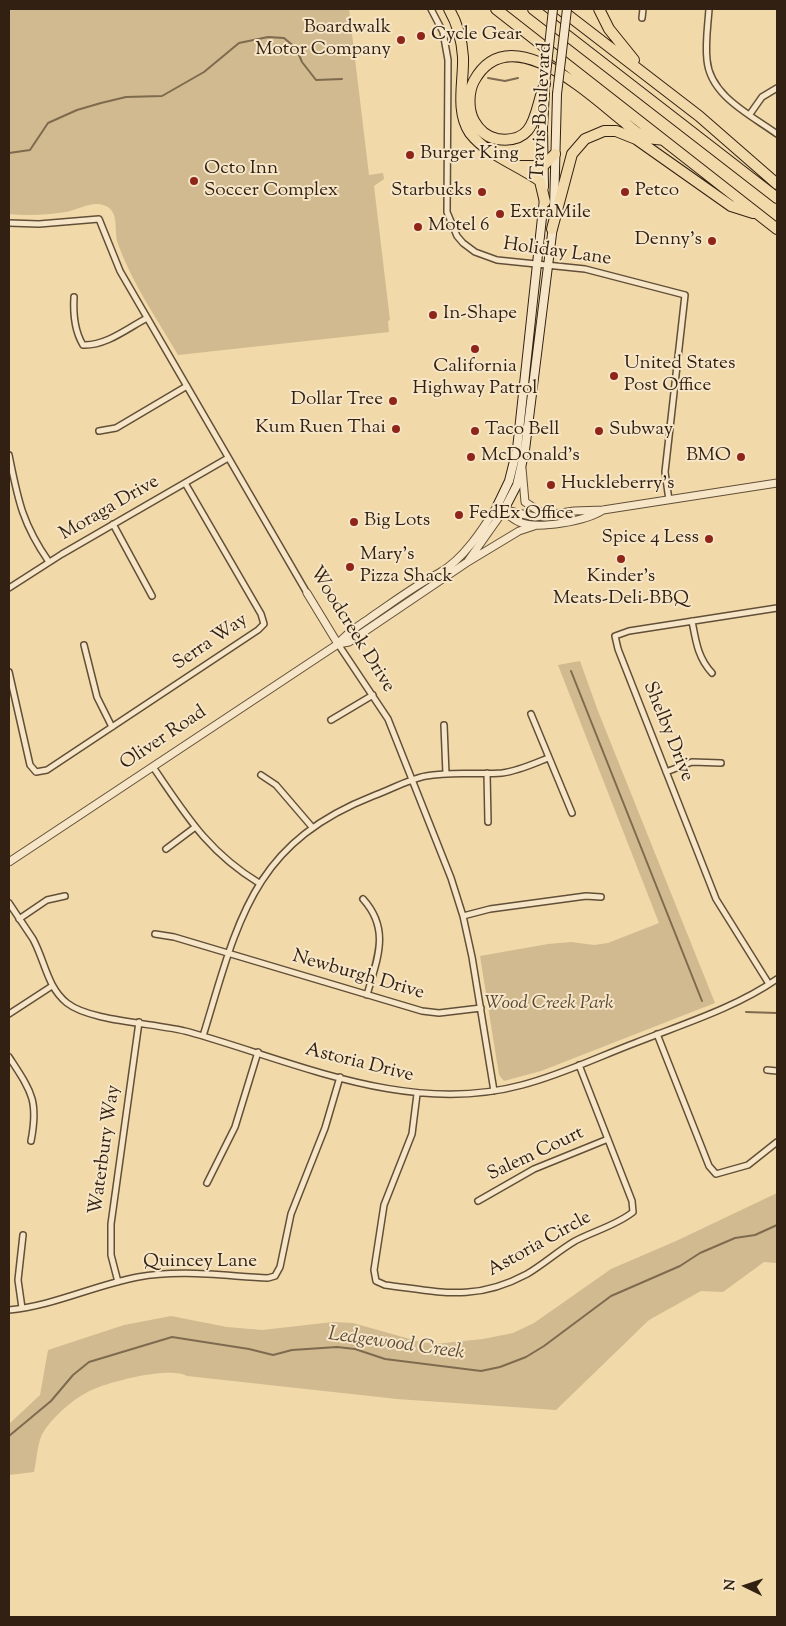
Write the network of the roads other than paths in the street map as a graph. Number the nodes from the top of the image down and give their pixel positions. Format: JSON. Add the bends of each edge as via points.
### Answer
{"nodes":[{"id":1,"x":431,"y":9,"type":"edge"},
{"id":2,"x":449,"y":9,"type":"edge"},
{"id":3,"x":496,"y":9,"type":"edge"},
{"id":4,"x":533,"y":9,"type":"edge"},
{"id":5,"x":553,"y":9,"type":"edge"},
{"id":6,"x":560,"y":9,"type":"edge"},
{"id":7,"x":567,"y":9,"type":"edge"},
{"id":8,"x":599,"y":9,"type":"edge"},
{"id":9,"x":642,"y":9,"type":"edge"},
{"id":10,"x":709,"y":9,"type":"edge"},
{"id":11,"x":642,"y":18,"type":"dead end"},
{"id":12,"x":651,"y":79,"type":"junction"},
{"id":13,"x":545,"y":84,"type":"junction"},
{"id":14,"x":777,"y":88,"type":"edge"},
{"id":15,"x":750,"y":114,"type":"junction"},
{"id":16,"x":777,"y":134,"type":"edge"},
{"id":17,"x":663,"y":140,"type":"junction"},
{"id":18,"x":555,"y":154,"type":"junction"},
{"id":19,"x":515,"y":166,"type":"junction"},
{"id":20,"x":543,"y":166,"type":"junction"},
{"id":21,"x":777,"y":184,"type":"edge"},
{"id":22,"x":777,"y":198,"type":"edge"},
{"id":23,"x":545,"y":202,"type":"junction"},
{"id":24,"x":761,"y":216,"type":"junction"},
{"id":25,"x":9,"y":223,"type":"edge"},
{"id":26,"x":552,"y":229,"type":"junction"},
{"id":27,"x":777,"y":229,"type":"edge"},
{"id":28,"x":538,"y":264,"type":"junction"},
{"id":29,"x":547,"y":265,"type":"junction"},
{"id":30,"x":74,"y":297,"type":"dead end"},
{"id":31,"x":147,"y":318,"type":"junction"},
{"id":32,"x":187,"y":386,"type":"junction"},
{"id":33,"x":99,"y":430,"type":"dead end"},
{"id":34,"x":9,"y":455,"type":"edge"},
{"id":35,"x":228,"y":458,"type":"junction"},
{"id":36,"x":522,"y":468,"type":"junction"},
{"id":37,"x":185,"y":482,"type":"junction"},
{"id":38,"x":777,"y":483,"type":"edge"},
{"id":39,"x":669,"y":500,"type":"junction"},
{"id":40,"x":501,"y":508,"type":"junction"},
{"id":41,"x":603,"y":510,"type":"junction"},
{"id":42,"x":545,"y":515,"type":"junction"},
{"id":43,"x":113,"y":524,"type":"junction"},
{"id":44,"x":537,"y":525,"type":"junction"},
{"id":45,"x":50,"y":562,"type":"junction"},
{"id":46,"x":466,"y":563,"type":"junction"},
{"id":47,"x":9,"y":588,"type":"edge"},
{"id":48,"x":307,"y":594,"type":"joint"},
{"id":49,"x":152,"y":596,"type":"dead end"},
{"id":50,"x":777,"y":608,"type":"edge"},
{"id":51,"x":692,"y":621,"type":"junction"},
{"id":52,"x":338,"y":644,"type":"junction"},
{"id":53,"x":84,"y":645,"type":"dead end"},
{"id":54,"x":9,"y":672,"type":"edge"},
{"id":55,"x":712,"y":673,"type":"dead end"},
{"id":56,"x":373,"y":695,"type":"junction"},
{"id":57,"x":531,"y":714,"type":"dead end"},
{"id":58,"x":330,"y":720,"type":"dead end"},
{"id":59,"x":444,"y":725,"type":"dead end"},
{"id":60,"x":112,"y":727,"type":"junction"},
{"id":61,"x":548,"y":758,"type":"junction"},
{"id":62,"x":721,"y":763,"type":"dead end"},
{"id":63,"x":153,"y":767,"type":"junction"},
{"id":64,"x":666,"y":772,"type":"junction"},
{"id":65,"x":446,"y":774,"type":"junction"},
{"id":66,"x":487,"y":774,"type":"junction"},
{"id":67,"x":261,"y":775,"type":"dead end"},
{"id":68,"x":413,"y":780,"type":"junction"},
{"id":69,"x":572,"y":813,"type":"dead end"},
{"id":70,"x":488,"y":822,"type":"dead end"},
{"id":71,"x":312,"y":827,"type":"junction"},
{"id":72,"x":194,"y":828,"type":"junction"},
{"id":73,"x":166,"y":849,"type":"dead end"},
{"id":74,"x":9,"y":862,"type":"edge"},
{"id":75,"x":259,"y":883,"type":"junction"},
{"id":76,"x":65,"y":896,"type":"dead end"},
{"id":77,"x":601,"y":897,"type":"dead end"},
{"id":78,"x":362,"y":899,"type":"dead end"},
{"id":79,"x":9,"y":903,"type":"edge"},
{"id":80,"x":463,"y":916,"type":"junction"},
{"id":81,"x":19,"y":918,"type":"junction"},
{"id":82,"x":155,"y":934,"type":"dead end"},
{"id":83,"x":228,"y":953,"type":"junction"},
{"id":84,"x":777,"y":979,"type":"edge"},
{"id":85,"x":769,"y":984,"type":"junction"},
{"id":86,"x":52,"y":986,"type":"junction"},
{"id":87,"x":367,"y":994,"type":"junction"},
{"id":88,"x":481,"y":1008,"type":"junction"},
{"id":89,"x":9,"y":1014,"type":"edge"},
{"id":90,"x":139,"y":1022,"type":"junction"},
{"id":91,"x":657,"y":1034,"type":"junction"},
{"id":92,"x":204,"y":1036,"type":"junction"},
{"id":93,"x":258,"y":1052,"type":"junction"},
{"id":94,"x":9,"y":1057,"type":"edge"},
{"id":95,"x":579,"y":1065,"type":"junction"},
{"id":96,"x":766,"y":1070,"type":"dead end"},
{"id":97,"x":777,"y":1070,"type":"edge"},
{"id":98,"x":340,"y":1077,"type":"junction"},
{"id":99,"x":494,"y":1091,"type":"junction"},
{"id":100,"x":417,"y":1094,"type":"junction"},
{"id":101,"x":608,"y":1139,"type":"junction"},
{"id":102,"x":31,"y":1141,"type":"dead end"},
{"id":103,"x":777,"y":1142,"type":"edge"},
{"id":104,"x":207,"y":1183,"type":"dead end"},
{"id":105,"x":478,"y":1200,"type":"dead end"},
{"id":106,"x":23,"y":1235,"type":"dead end"},
{"id":107,"x":118,"y":1282,"type":"junction"},
{"id":108,"x":22,"y":1308,"type":"junction"},
{"id":109,"x":9,"y":1310,"type":"edge"}],
"edges":[{"from":1,"to":28,"type":"street","name":"Holiday Lane","via":[[443,32],[447,54],[447,201],[451,223],[457,236],[475,252],[497,260]]},
{"from":2,"to":19,"type":"highway","via":[[460,37],[463,118],[478,140]]},
{"from":3,"to":17,"type":"highway"},
{"from":4,"to":22,"type":"highway"},
{"from":5,"to":13,"type":"main road","name":"Travis Boulevard","bridge":true},
{"from":6,"to":12,"type":"highway"},
{"from":7,"to":18,"type":"main road","name":"Travis Boulevard","bridge":true},
{"from":8,"to":12,"type":"highway","via":[[609,29]]},
{"from":9,"to":11,"type":"street"},
{"from":10,"to":15,"type":"street","via":[[707,61],[710,73],[722,93]]},
{"from":12,"to":21,"type":"highway"},
{"from":13,"to":17,"type":"highway","via":[[533,125],[522,135],[503,140],[492,138],[481,132],[474,121],[470,94],[479,74],[498,59],[518,56],[537,60],[644,136]]},
{"from":13,"to":20,"type":"main road","name":"Travis Boulevard"},
{"from":14,"to":15,"type":"street","via":[[762,97]]},
{"from":15,"to":16,"type":"street"},
{"from":17,"to":24,"type":"highway"},
{"from":18,"to":20,"type":"highway"},
{"from":18,"to":26,"type":"main road","name":"Travis Boulevard"},
{"from":19,"to":20,"type":"highway"},
{"from":19,"to":23,"type":"highway","via":[[540,182]]},
{"from":20,"to":23,"type":"main road","name":"Travis Boulevard"},
{"from":23,"to":28,"type":"main road","name":"Travis Boulevard"},
{"from":24,"to":26,"type":"highway","via":[[732,206],[636,139],[616,131],[604,131],[584,139],[572,154]]},
{"from":24,"to":27,"type":"highway"},
{"from":25,"to":31,"type":"street","name":"Woodcreek Drive","via":[[99,219],[120,271]]},
{"from":26,"to":29,"type":"main road","name":"Travis Boulevard"},
{"from":28,"to":29,"type":"street","name":"Holiday Lane"},
{"from":28,"to":40,"type":"main road","name":"Travis Boulevard","via":[[517,449]]},
{"from":29,"to":36,"type":"main road","name":"Travis Boulevard"},
{"from":29,"to":39,"type":"street","name":"Holiday Lane","via":[[584,269],[685,295],[665,472]]},
{"from":30,"to":31,"type":"street","via":[[73,314],[78,338],[83,345],[92,346]]},
{"from":31,"to":32,"type":"street","name":"Woodcreek Drive"},
{"from":32,"to":33,"type":"street","via":[[116,428]]},
{"from":32,"to":35,"type":"street","name":"Woodcreek Drive"},
{"from":34,"to":45,"type":"street","via":[[24,518]]},
{"from":35,"to":37,"type":"street","name":"Moraga Drive"},
{"from":35,"to":48,"type":"street","name":"Woodcreek Drive"},
{"from":36,"to":40,"type":"main road","name":"Travis Boulevard","via":[[510,501]]},
{"from":36,"to":42,"type":"street","via":[[525,502]]},
{"from":37,"to":43,"type":"street","name":"Moraga Drive"},
{"from":37,"to":60,"type":"street","name":"Serra Way","via":[[262,614],[264,624]]},
{"from":38,"to":39,"type":"street","name":"Oliver Road"},
{"from":39,"to":41,"type":"street","name":"Oliver Road"},
{"from":40,"to":42,"type":"street","name":"Oliver Road","via":[[535,517]]},
{"from":40,"to":44,"type":"street","name":"Oliver Road","via":[[511,518]]},
{"from":40,"to":46,"type":"street","name":"Oliver Road"},
{"from":40,"to":52,"type":"street","name":"Oliver Road","via":[[459,557],[345,635]]},
{"from":41,"to":42,"type":"street","name":"Oliver Road"},
{"from":41,"to":44,"type":"street","name":"Oliver Road","via":[[594,516]]},
{"from":43,"to":45,"type":"street","name":"Moraga Drive"},
{"from":43,"to":49,"type":"street"},
{"from":44,"to":46,"type":"street","name":"Oliver Road","via":[[519,531]]},
{"from":45,"to":47,"type":"street","name":"Moraga Drive"},
{"from":46,"to":52,"type":"street","name":"Oliver Road","via":[[349,642]]},
{"from":48,"to":52,"type":"street","name":"Woodcreek Drive"},
{"from":50,"to":51,"type":"street","name":"Shelby Drive"},
{"from":51,"to":55,"type":"street","via":[[702,662]]},
{"from":51,"to":64,"type":"street","name":"Shelby Drive","via":[[615,636]]},
{"from":52,"to":56,"type":"street","name":"Woodcreek Drive"},
{"from":52,"to":63,"type":"street","name":"Oliver Road"},
{"from":53,"to":60,"type":"street","via":[[97,696]]},
{"from":54,"to":60,"type":"street","name":"Serra Way","via":[[30,765],[36,772],[47,770]]},
{"from":56,"to":58,"type":"street"},
{"from":56,"to":68,"type":"street","name":"Woodcreek Drive","via":[[388,720]]},
{"from":57,"to":61,"type":"street"},
{"from":59,"to":65,"type":"street"},
{"from":61,"to":66,"type":"street","via":[[517,770]]},
{"from":61,"to":69,"type":"street"},
{"from":62,"to":64,"type":"street","via":[[692,762]]},
{"from":63,"to":72,"type":"street"},
{"from":63,"to":74,"type":"street","name":"Oliver Road"},
{"from":64,"to":85,"type":"street","name":"Shelby Drive","via":[[716,899]]},
{"from":65,"to":66,"type":"street"},
{"from":65,"to":68,"type":"street"},
{"from":66,"to":70,"type":"street"},
{"from":67,"to":71,"type":"street","via":[[286,796]]},
{"from":68,"to":71,"type":"street","via":[[344,808]]},
{"from":68,"to":80,"type":"street","name":"Woodcreek Drive"},
{"from":71,"to":75,"type":"street","via":[[287,849]]},
{"from":72,"to":73,"type":"street"},
{"from":72,"to":75,"type":"street","via":[[222,857]]},
{"from":75,"to":83,"type":"street","via":[[237,926]]},
{"from":76,"to":81,"type":"street","via":[[47,900]]},
{"from":77,"to":80,"type":"street","via":[[586,896],[490,909]]},
{"from":78,"to":87,"type":"street","via":[[374,912],[379,932],[376,962]]},
{"from":79,"to":81,"type":"street","name":"Astoria Drive"},
{"from":80,"to":88,"type":"street","name":"Woodcreek Drive"},
{"from":81,"to":86,"type":"street","name":"Astoria Drive","via":[[33,940]]},
{"from":82,"to":83,"type":"street","name":"Newburgh Drive"},
{"from":83,"to":87,"type":"street","name":"Newburgh Drive"},
{"from":83,"to":92,"type":"street"},
{"from":84,"to":85,"type":"street","name":"Astoria Drive"},
{"from":85,"to":91,"type":"street","name":"Astoria Drive","via":[[740,1001]]},
{"from":86,"to":89,"type":"street"},
{"from":86,"to":90,"type":"street","name":"Astoria Drive","via":[[68,1004],[82,1012]]},
{"from":87,"to":88,"type":"street","name":"Newburgh Drive","via":[[422,1011],[439,1013]]},
{"from":88,"to":99,"type":"street","name":"Woodcreek Drive"},
{"from":90,"to":92,"type":"street","name":"Astoria Drive","via":[[170,1026]]},
{"from":90,"to":107,"type":"street","name":"Waterbury Way","via":[[110,1231],[111,1255]]},
{"from":91,"to":95,"type":"street","name":"Astoria Drive"},
{"from":91,"to":103,"type":"street","via":[[716,1174],[748,1165]]},
{"from":92,"to":93,"type":"street","name":"Astoria Drive"},
{"from":93,"to":98,"type":"street","name":"Astoria Drive"},
{"from":93,"to":104,"type":"street","via":[[235,1126]]},
{"from":94,"to":102,"type":"street","via":[[32,1095],[35,1119]]},
{"from":95,"to":99,"type":"street","name":"Astoria Drive","via":[[547,1078]]},
{"from":95,"to":101,"type":"street","name":"Astoria Circle"},
{"from":96,"to":97,"type":"street"},
{"from":98,"to":100,"type":"street","name":"Astoria Drive"},
{"from":98,"to":107,"type":"street","name":"Quincey Lane","via":[[325,1128],[291,1214],[280,1267],[275,1276],[163,1274]]},
{"from":99,"to":100,"type":"street","name":"Astoria Drive","via":[[464,1095]]},
{"from":100,"to":101,"type":"street","name":"Astoria Circle","via":[[412,1134],[390,1188],[379,1230],[374,1270],[376,1281],[385,1285],[449,1294],[484,1292],[514,1280],[592,1232],[626,1218],[633,1212],[632,1201]]},
{"from":101,"to":105,"type":"street","name":"Salem Court","via":[[534,1169]]},
{"from":106,"to":108,"type":"street","via":[[18,1280]]},
{"from":107,"to":108,"type":"street","name":"Quincey Lane"},
{"from":108,"to":109,"type":"street","name":"Quincey Lane"}]}
